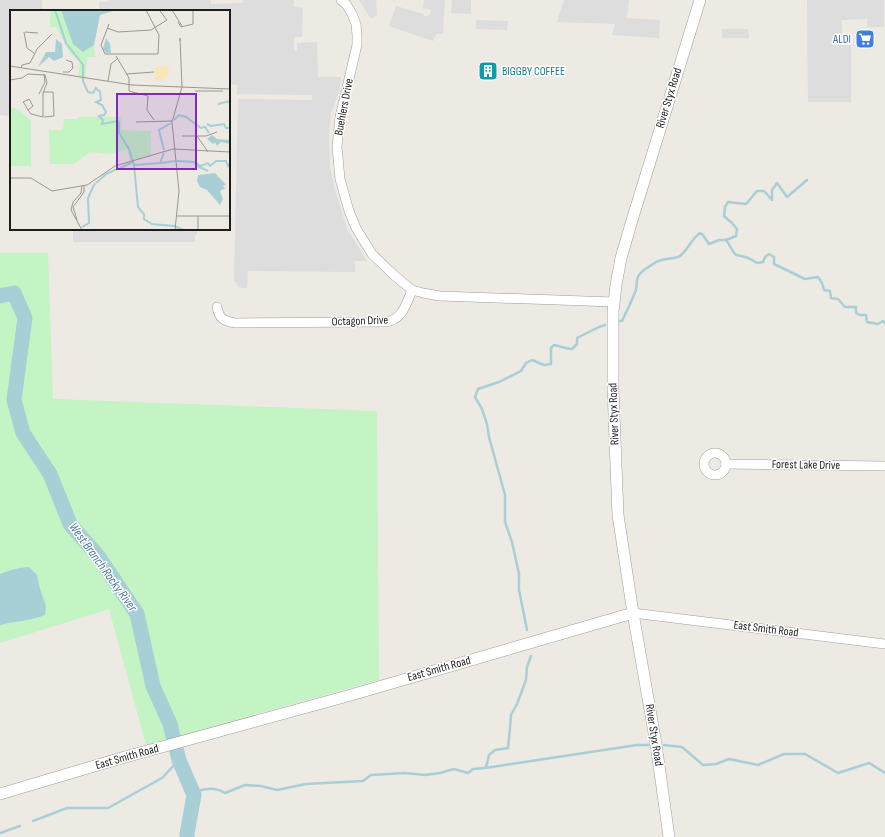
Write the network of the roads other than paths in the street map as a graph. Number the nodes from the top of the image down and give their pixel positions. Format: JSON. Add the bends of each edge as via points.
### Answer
{"nodes":[{"id":1,"x":341,"y":0,"type":"edge"},
{"id":2,"x":700,"y":0,"type":"edge"},
{"id":3,"x":412,"y":290,"type":"junction"},
{"id":4,"x":614,"y":302,"type":"junction"},
{"id":5,"x":217,"y":307,"type":"dead end"},
{"id":6,"x":726,"y":464,"type":"dead end"},
{"id":7,"x":885,"y":466,"type":"edge"},
{"id":8,"x":633,"y":613,"type":"junction"},
{"id":9,"x":885,"y":644,"type":"edge"},
{"id":10,"x":0,"y":794,"type":"edge"},
{"id":11,"x":669,"y":837,"type":"edge"}],
"edges":[{"from":1,"to":3,"type":"street","name":"Buehlers Drive","via":[[346,4],[356,24],[357,45],[340,117],[337,147],[340,179],[356,228],[372,254]]},
{"from":2,"to":4,"type":"street","name":"River Styx Road","via":[[621,258]]},
{"from":3,"to":4,"type":"street","via":[[440,296]]},
{"from":3,"to":5,"type":"street","name":"Octagon Drive","via":[[398,317],[390,322],[235,323],[224,319]]},
{"from":4,"to":8,"type":"street","name":"River Styx Road","via":[[613,389],[618,515]]},
{"from":6,"to":7,"type":"street","name":"Forest Lake Drive"},
{"from":8,"to":9,"type":"street","name":"East Smith Road"},
{"from":8,"to":10,"type":"street","name":"East Smith Road"},
{"from":8,"to":11,"type":"street","name":"River Styx Road"}]}
